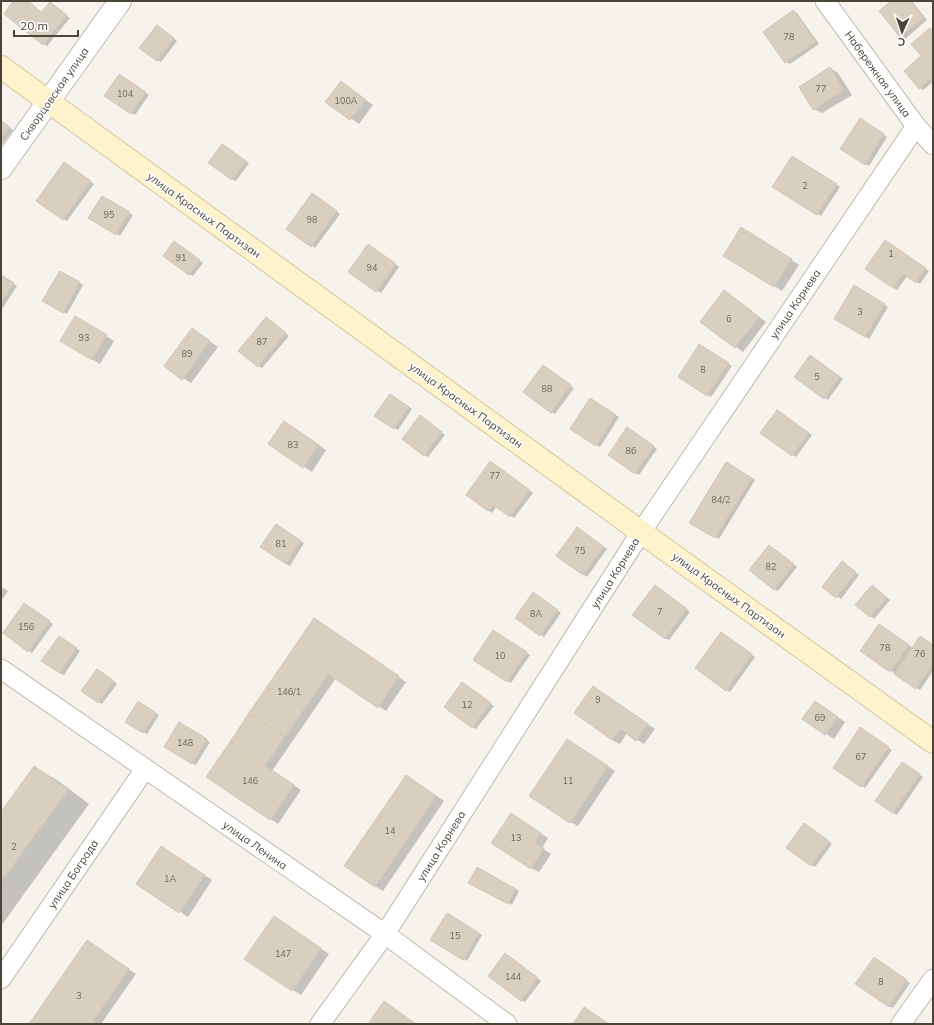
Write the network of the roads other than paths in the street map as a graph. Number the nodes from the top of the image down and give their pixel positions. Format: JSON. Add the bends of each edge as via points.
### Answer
{"nodes":[{"id":1,"x":120,"y":1,"type":"edge"},
{"id":2,"x":825,"y":1,"type":"edge"},
{"id":3,"x":1,"y":67,"type":"edge"},
{"id":4,"x":48,"y":102,"type":"junction"},
{"id":5,"x":916,"y":126,"type":"junction"},
{"id":6,"x":933,"y":145,"type":"edge"},
{"id":7,"x":1,"y":168,"type":"edge"},
{"id":8,"x":641,"y":532,"type":"junction"},
{"id":9,"x":1,"y":668,"type":"edge"},
{"id":10,"x":933,"y":742,"type":"edge"},
{"id":11,"x":145,"y":768,"type":"junction"},
{"id":12,"x":385,"y":934,"type":"junction"},
{"id":13,"x":1,"y":979,"type":"edge"},
{"id":14,"x":933,"y":980,"type":"edge"},
{"id":15,"x":320,"y":1024,"type":"edge"},
{"id":16,"x":507,"y":1024,"type":"edge"},
{"id":17,"x":901,"y":1024,"type":"edge"}],
"edges":[{"from":1,"to":4,"type":"street","name":"Скворцовская улица"},
{"from":2,"to":5,"type":"street","name":"Набережная улица"},
{"from":3,"to":4,"type":"main road","name":"улица Красных Партизан"},
{"from":4,"to":7,"type":"street","name":"Скворцовская улица"},
{"from":4,"to":8,"type":"main road","name":"улица Красных Партизан"},
{"from":5,"to":6,"type":"street","name":"Набережная улица"},
{"from":5,"to":8,"type":"street","name":"улица Корнева"},
{"from":8,"to":10,"type":"main road","name":"улица Красных Партизан"},
{"from":8,"to":12,"type":"street","name":"улица Корнева"},
{"from":9,"to":11,"type":"street","name":"улица Ленина"},
{"from":11,"to":12,"type":"street","name":"улица Ленина"},
{"from":11,"to":13,"type":"street","name":"улица Бограда"},
{"from":12,"to":15,"type":"street","name":"улица Корнева"},
{"from":12,"to":16,"type":"street","name":"улица Ленина"},
{"from":14,"to":17,"type":"street"}]}
